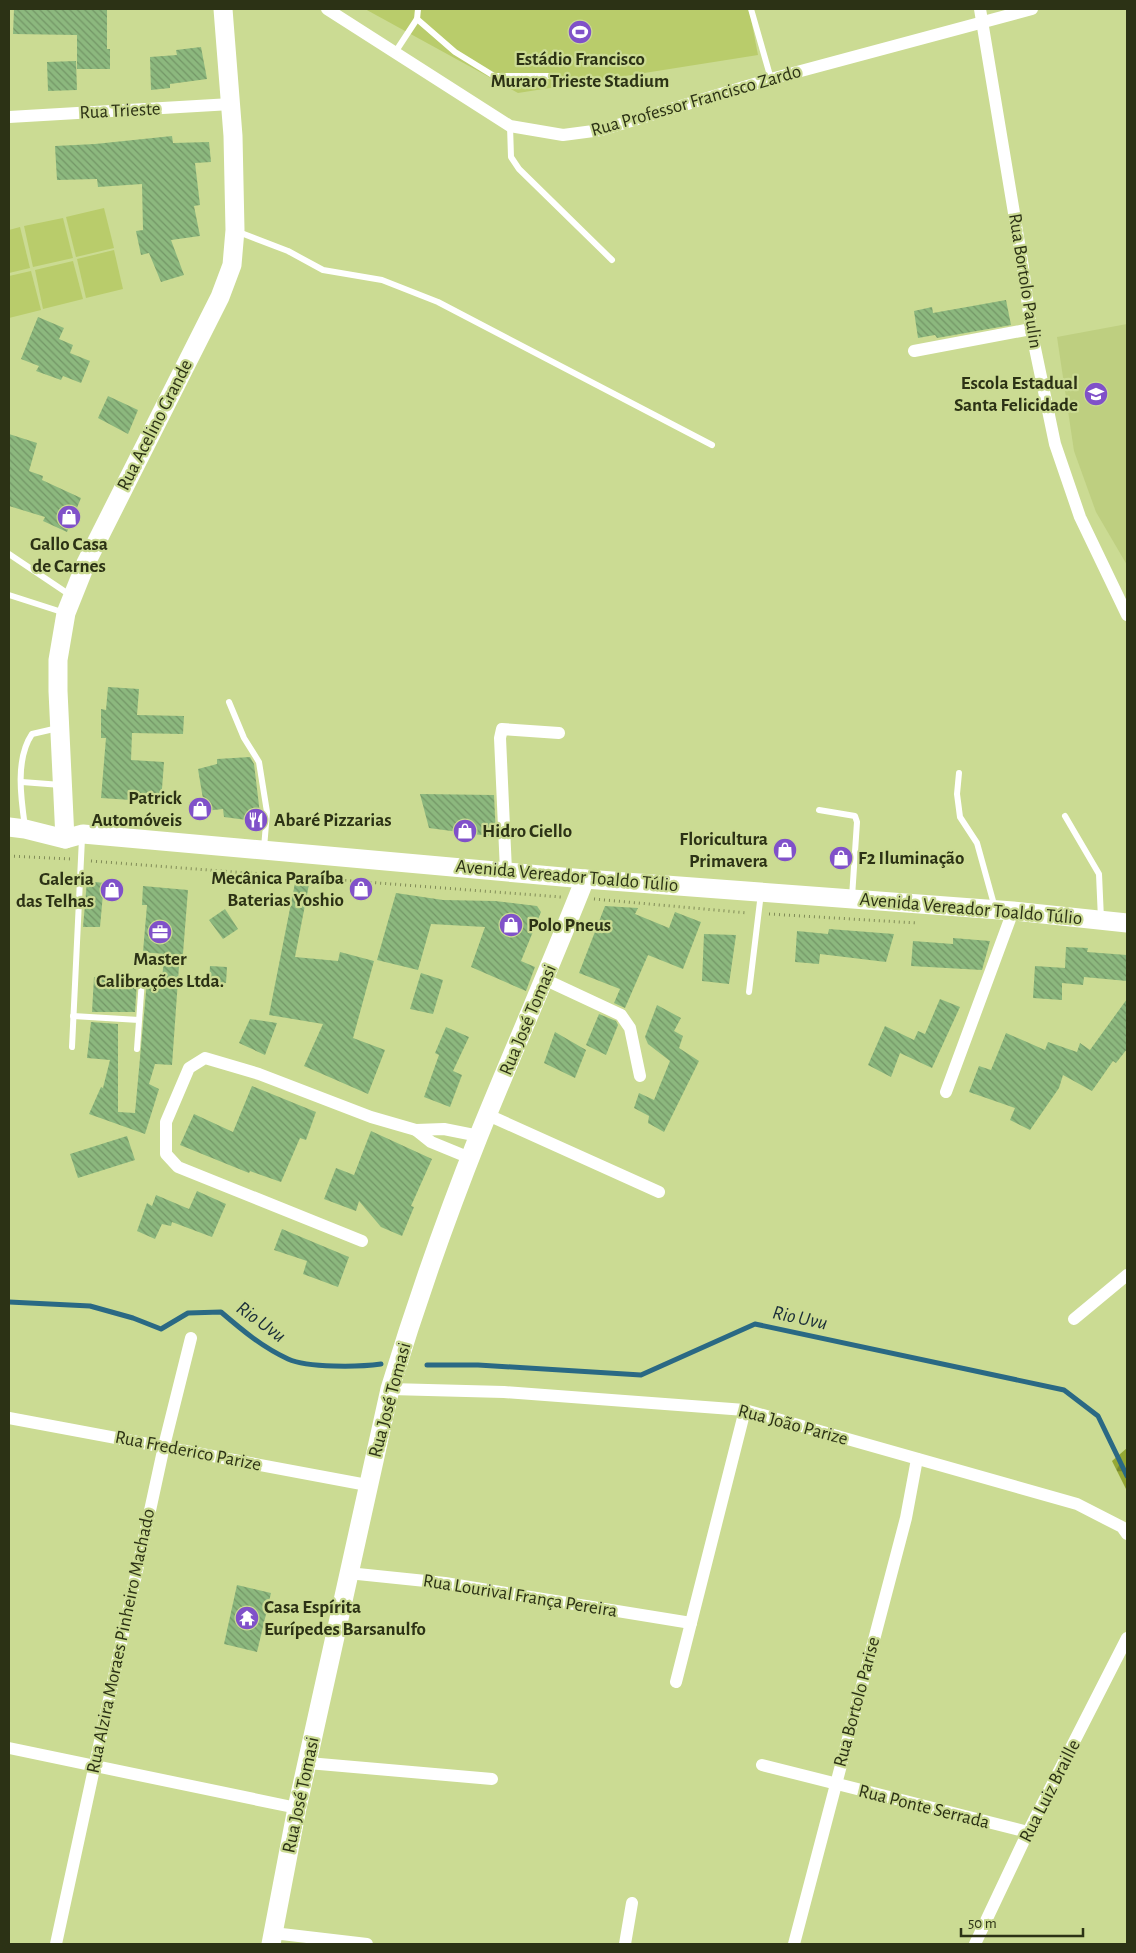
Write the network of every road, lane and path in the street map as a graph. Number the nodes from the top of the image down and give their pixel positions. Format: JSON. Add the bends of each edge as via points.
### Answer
{"nodes":[{"id":1,"x":222,"y":9,"type":"edge"},
{"id":2,"x":327,"y":9,"type":"edge"},
{"id":3,"x":418,"y":9,"type":"edge"},
{"id":4,"x":751,"y":9,"type":"edge"},
{"id":5,"x":980,"y":9,"type":"edge"},
{"id":6,"x":1032,"y":9,"type":"edge"},
{"id":7,"x":417,"y":19,"type":"junction"},
{"id":8,"x":984,"y":22,"type":"junction"},
{"id":9,"x":396,"y":51,"type":"junction"},
{"id":10,"x":552,"y":76,"type":"dead end"},
{"id":11,"x":771,"y":79,"type":"junction"},
{"id":12,"x":231,"y":104,"type":"junction"},
{"id":13,"x":9,"y":117,"type":"edge"},
{"id":14,"x":510,"y":126,"type":"junction"},
{"id":15,"x":235,"y":230,"type":"junction"},
{"id":16,"x":612,"y":260,"type":"dead end"},
{"id":17,"x":1031,"y":329,"type":"junction"},
{"id":18,"x":914,"y":351,"type":"dead end"},
{"id":19,"x":712,"y":445,"type":"dead end"},
{"id":20,"x":9,"y":554,"type":"edge"},
{"id":21,"x":9,"y":595,"type":"edge"},
{"id":22,"x":69,"y":605,"type":"junction"},
{"id":23,"x":1127,"y":615,"type":"edge"},
{"id":24,"x":228,"y":702,"type":"dead end"},
{"id":25,"x":59,"y":728,"type":"junction"},
{"id":26,"x":559,"y":733,"type":"dead end"},
{"id":27,"x":960,"y":773,"type":"dead end"},
{"id":28,"x":22,"y":782,"type":"junction"},
{"id":29,"x":62,"y":785,"type":"junction"},
{"id":30,"x":819,"y":810,"type":"dead end"},
{"id":31,"x":1065,"y":816,"type":"dead end"},
{"id":32,"x":17,"y":828,"type":"edge"},
{"id":33,"x":74,"y":836,"type":"junction"},
{"id":34,"x":264,"y":849,"type":"junction"},
{"id":35,"x":9,"y":856,"type":"edge"},
{"id":36,"x":81,"y":860,"type":"junction"},
{"id":37,"x":506,"y":870,"type":"junction"},
{"id":38,"x":585,"y":879,"type":"junction"},
{"id":39,"x":762,"y":892,"type":"junction"},
{"id":40,"x":577,"y":898,"type":"junction"},
{"id":41,"x":852,"y":899,"type":"junction"},
{"id":42,"x":1004,"y":910,"type":"junction"},
{"id":43,"x":759,"y":914,"type":"junction"},
{"id":44,"x":1101,"y":920,"type":"junction"},
{"id":45,"x":918,"y":923,"type":"dead end"},
{"id":46,"x":1127,"y":923,"type":"edge"},
{"id":47,"x":142,"y":980,"type":"dead end"},
{"id":48,"x":546,"y":980,"type":"junction"},
{"id":49,"x":749,"y":992,"type":"dead end"},
{"id":50,"x":74,"y":1016,"type":"junction"},
{"id":51,"x":139,"y":1020,"type":"junction"},
{"id":52,"x":72,"y":1047,"type":"dead end"},
{"id":53,"x":137,"y":1049,"type":"dead end"},
{"id":54,"x":640,"y":1076,"type":"dead end"},
{"id":55,"x":946,"y":1092,"type":"dead end"},
{"id":56,"x":488,"y":1114,"type":"junction"},
{"id":57,"x":416,"y":1130,"type":"junction"},
{"id":58,"x":479,"y":1136,"type":"junction"},
{"id":59,"x":470,"y":1158,"type":"junction"},
{"id":60,"x":659,"y":1192,"type":"dead end"},
{"id":61,"x":362,"y":1241,"type":"dead end"},
{"id":62,"x":1127,"y":1275,"type":"edge"},
{"id":63,"x":1074,"y":1319,"type":"dead end"},
{"id":64,"x":191,"y":1338,"type":"dead end"},
{"id":65,"x":390,"y":1389,"type":"junction"},
{"id":66,"x":745,"y":1410,"type":"junction"},
{"id":67,"x":9,"y":1418,"type":"edge"},
{"id":68,"x":164,"y":1446,"type":"junction"},
{"id":69,"x":917,"y":1459,"type":"junction"},
{"id":70,"x":367,"y":1485,"type":"junction"},
{"id":71,"x":1125,"y":1531,"type":"edge"},
{"id":72,"x":348,"y":1573,"type":"junction"},
{"id":73,"x":691,"y":1623,"type":"junction"},
{"id":74,"x":1127,"y":1638,"type":"edge"},
{"id":75,"x":676,"y":1682,"type":"dead end"},
{"id":76,"x":9,"y":1748,"type":"edge"},
{"id":77,"x":308,"y":1763,"type":"junction"},
{"id":78,"x":94,"y":1764,"type":"junction"},
{"id":79,"x":762,"y":1765,"type":"dead end"},
{"id":80,"x":492,"y":1779,"type":"dead end"},
{"id":81,"x":835,"y":1785,"type":"junction"},
{"id":82,"x":297,"y":1808,"type":"junction"},
{"id":83,"x":1028,"y":1832,"type":"junction"},
{"id":84,"x":632,"y":1903,"type":"dead end"},
{"id":85,"x":272,"y":1939,"type":"edge"},
{"id":86,"x":56,"y":1944,"type":"edge"},
{"id":87,"x":367,"y":1944,"type":"edge"},
{"id":88,"x":625,"y":1944,"type":"edge"},
{"id":89,"x":794,"y":1944,"type":"edge"},
{"id":90,"x":975,"y":1944,"type":"edge"}],
"edges":[{"from":1,"to":12,"type":"street","name":"Rua Acelino Grande"},
{"from":2,"to":9,"type":"street","name":"Rua Professor Francisco Zardo"},
{"from":3,"to":7,"type":"lane"},
{"from":4,"to":11,"type":"lane"},
{"from":5,"to":8,"type":"street","name":"Rua Bortolo Paulin"},
{"from":6,"to":8,"type":"street","name":"Rua Professor Francisco Zardo"},
{"from":7,"to":9,"type":"lane"},
{"from":7,"to":10,"type":"lane","via":[[455,52],[494,76]]},
{"from":8,"to":11,"type":"street","name":"Rua Professor Francisco Zardo"},
{"from":8,"to":17,"type":"street","name":"Rua Bortolo Paulin"},
{"from":9,"to":14,"type":"street","name":"Rua Professor Francisco Zardo"},
{"from":11,"to":14,"type":"street","name":"Rua Professor Francisco Zardo","via":[[601,130],[563,135]]},
{"from":12,"to":13,"type":"street","name":"Rua Trieste"},
{"from":12,"to":15,"type":"street","name":"Rua Acelino Grande"},
{"from":14,"to":16,"type":"lane","via":[[511,157],[519,169]]},
{"from":15,"to":19,"type":"lane","via":[[288,250],[323,270],[382,280],[438,302]]},
{"from":15,"to":22,"type":"street","name":"Rua Acelino Grande","via":[[232,265],[220,297]]},
{"from":17,"to":18,"type":"street"},
{"from":17,"to":23,"type":"street","name":"Rua Bortolo Paulin","via":[[1055,444],[1067,482],[1080,517]]},
{"from":20,"to":22,"type":"lane"},
{"from":21,"to":22,"type":"lane"},
{"from":22,"to":25,"type":"street","name":"Rua Acelino Grande","via":[[58,660]]},
{"from":24,"to":34,"type":"lane","via":[[259,762],[267,812]]},
{"from":25,"to":28,"type":"lane","via":[[32,734],[26,743]]},
{"from":25,"to":29,"type":"street","name":"Rua Acelino Grande"},
{"from":26,"to":37,"type":"street","via":[[502,729]]},
{"from":27,"to":42,"type":"lane","via":[[957,794],[960,817],[976,843]]},
{"from":28,"to":29,"type":"lane"},
{"from":28,"to":32,"type":"lane"},
{"from":29,"to":33,"type":"street","name":"Rua Acelino Grande"},
{"from":30,"to":41,"type":"lane","via":[[849,814],[857,822]]},
{"from":31,"to":44,"type":"lane","via":[[1099,874]]},
{"from":32,"to":33,"type":"street","name":"Avenida Vereador Toaldo Túlio"},
{"from":33,"to":34,"type":"street","name":"Avenida Vereador Toaldo Túlio"},
{"from":33,"to":36,"type":"lane"},
{"from":34,"to":37,"type":"street","name":"Avenida Vereador Toaldo Túlio"},
{"from":35,"to":36,"type":"path"},
{"from":36,"to":40,"type":"path"},
{"from":36,"to":50,"type":"lane"},
{"from":37,"to":38,"type":"street","name":"Avenida Vereador Toaldo Túlio"},
{"from":38,"to":39,"type":"street","name":"Avenida Vereador Toaldo Túlio"},
{"from":38,"to":40,"type":"street","name":"Rua José Tomasi"},
{"from":39,"to":41,"type":"street","name":"Avenida Vereador Toaldo Túlio"},
{"from":39,"to":43,"type":"lane"},
{"from":40,"to":43,"type":"path"},
{"from":40,"to":48,"type":"street","name":"Rua José Tomasi"},
{"from":41,"to":42,"type":"street","name":"Avenida Vereador Toaldo Túlio"},
{"from":42,"to":44,"type":"street","name":"Avenida Vereador Toaldo Túlio"},
{"from":42,"to":55,"type":"street"},
{"from":43,"to":45,"type":"path"},
{"from":43,"to":49,"type":"lane"},
{"from":44,"to":46,"type":"street","name":"Avenida Vereador Toaldo Túlio"},
{"from":47,"to":51,"type":"lane"},
{"from":48,"to":54,"type":"street","via":[[621,1015],[630,1028]]},
{"from":48,"to":56,"type":"street","name":"Rua José Tomasi"},
{"from":50,"to":51,"type":"lane"},
{"from":50,"to":52,"type":"lane"},
{"from":51,"to":53,"type":"lane"},
{"from":56,"to":58,"type":"street","name":"Rua José Tomasi"},
{"from":56,"to":60,"type":"street"},
{"from":57,"to":58,"type":"street","via":[[444,1129]]},
{"from":57,"to":59,"type":"street","via":[[431,1142]]},
{"from":57,"to":61,"type":"street","via":[[371,1117],[259,1074],[204,1058],[189,1068],[166,1122],[166,1154],[178,1168]]},
{"from":58,"to":59,"type":"street","name":"Rua José Tomasi"},
{"from":59,"to":65,"type":"street","name":"Rua José Tomasi"},
{"from":62,"to":63,"type":"street"},
{"from":64,"to":68,"type":"street","name":"Rua Alzira Moraes Pinheiro Machado"},
{"from":65,"to":66,"type":"street","name":"Rua João Parize","via":[[504,1392]]},
{"from":65,"to":70,"type":"street","name":"Rua José Tomasi"},
{"from":66,"to":69,"type":"street","name":"Rua João Parize"},
{"from":66,"to":73,"type":"street"},
{"from":67,"to":68,"type":"street","name":"Rua Frederico Parize"},
{"from":68,"to":70,"type":"street","name":"Rua Frederico Parize"},
{"from":68,"to":78,"type":"street","name":"Rua Alzira Moraes Pinheiro Machado"},
{"from":69,"to":71,"type":"street","name":"Rua João Parize","via":[[1077,1504]]},
{"from":69,"to":81,"type":"street","name":"Rua Bortolo Parise","via":[[906,1518]]},
{"from":70,"to":72,"type":"street","name":"Rua José Tomasi"},
{"from":72,"to":73,"type":"street","name":"Rua Lourival França Pereira","via":[[445,1583]]},
{"from":72,"to":77,"type":"street","name":"Rua José Tomasi"},
{"from":73,"to":75,"type":"street"},
{"from":74,"to":83,"type":"street","name":"Rua Luiz Braille"},
{"from":76,"to":78,"type":"street"},
{"from":77,"to":80,"type":"street"},
{"from":77,"to":82,"type":"street","name":"Rua José Tomasi"},
{"from":78,"to":82,"type":"street"},
{"from":78,"to":86,"type":"street","name":"Rua Alzira Moraes Pinheiro Machado"},
{"from":79,"to":81,"type":"street","name":"Rua Ponte Serrada"},
{"from":81,"to":83,"type":"street","name":"Rua Ponte Serrada"},
{"from":81,"to":89,"type":"street","name":"Rua Bortolo Parise"},
{"from":82,"to":85,"type":"street","name":"Rua José Tomasi"},
{"from":83,"to":90,"type":"street","name":"Rua Luiz Braille"},
{"from":84,"to":88,"type":"street"},
{"from":85,"to":87,"type":"street"}]}
